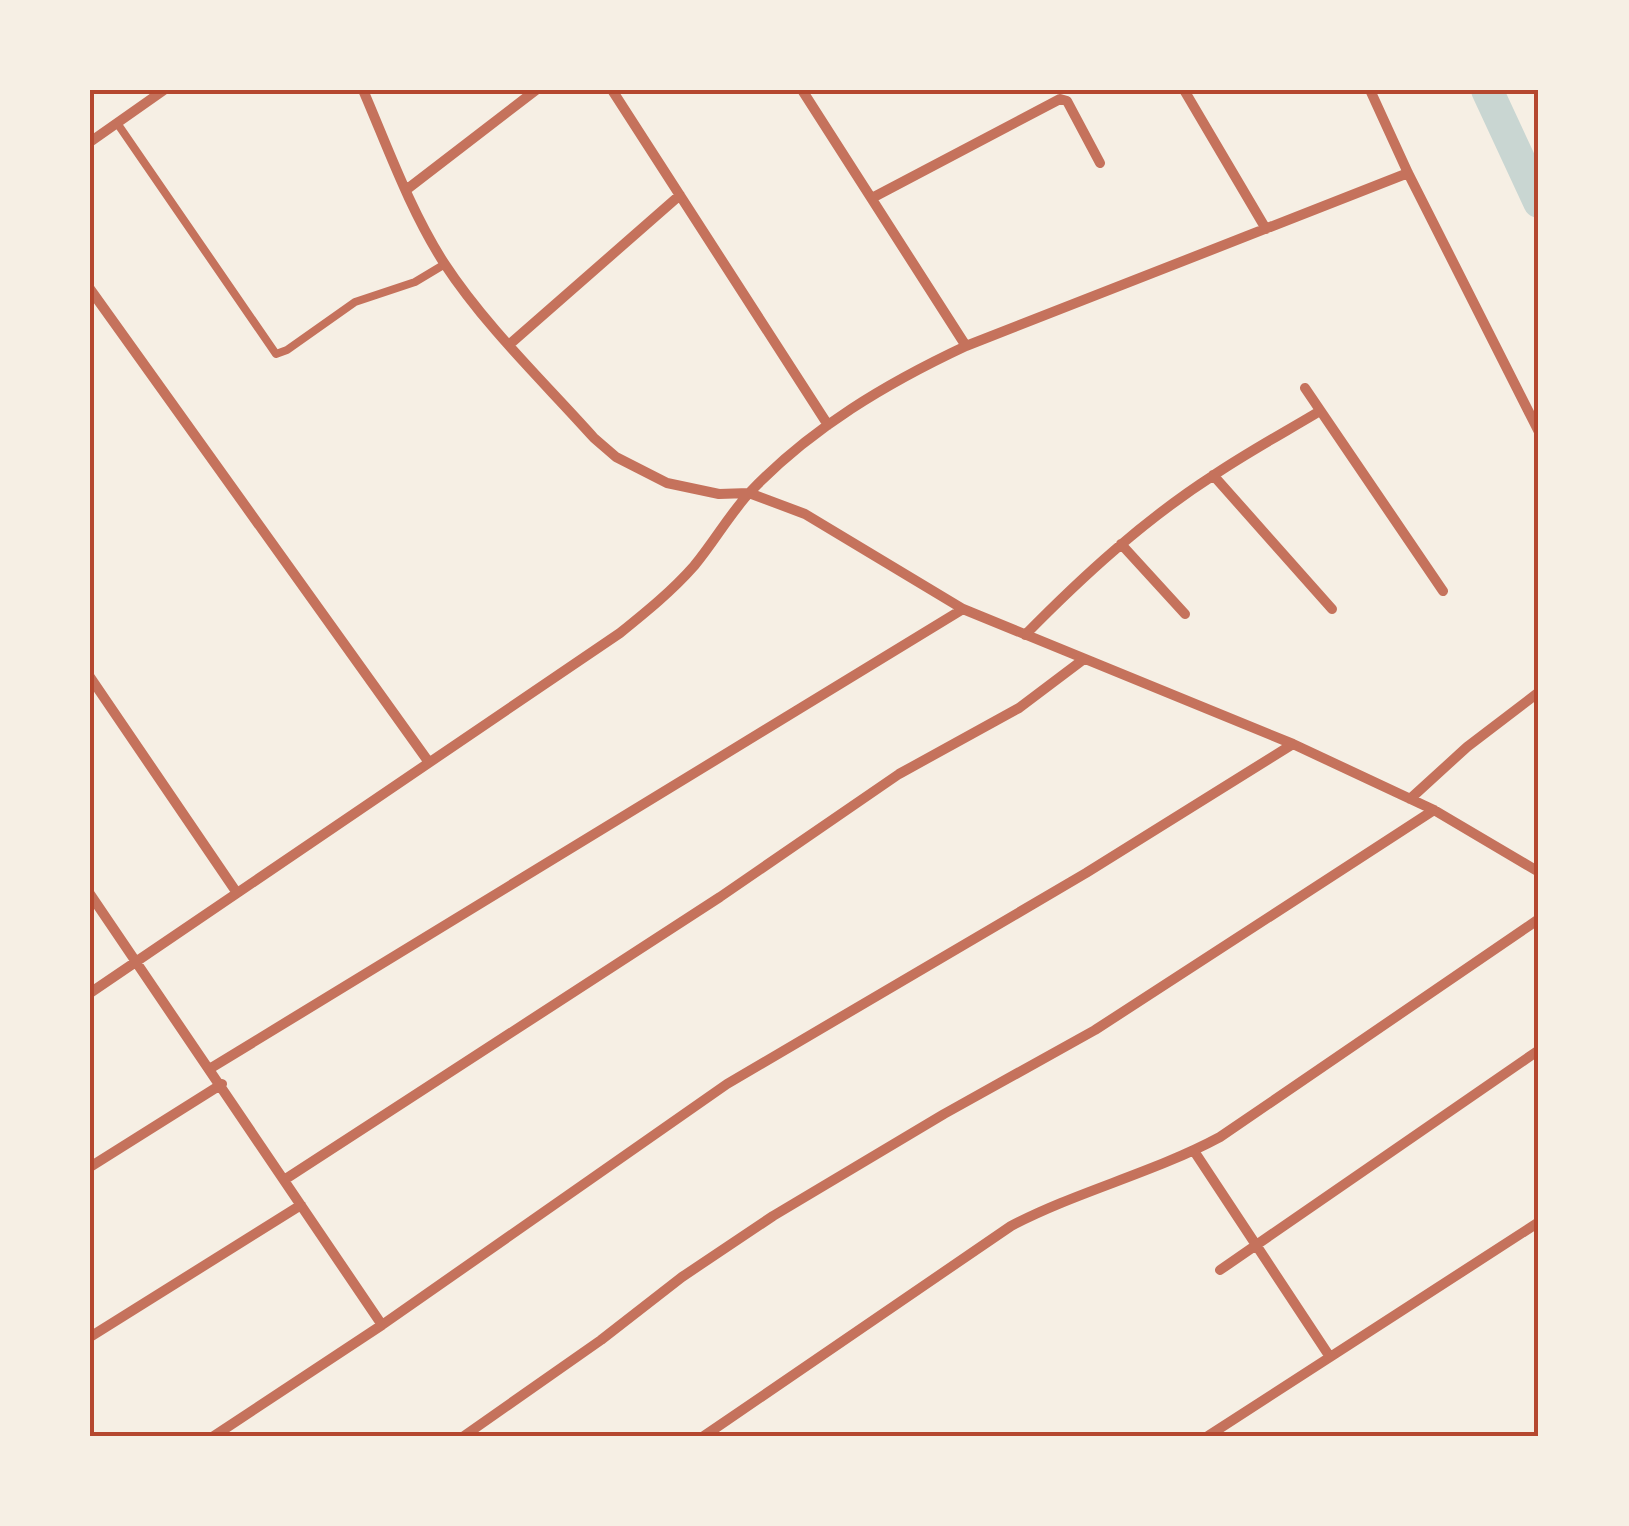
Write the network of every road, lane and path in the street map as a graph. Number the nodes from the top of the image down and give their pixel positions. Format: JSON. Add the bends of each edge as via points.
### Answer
{"nodes":[{"id":1,"x":164,"y":90,"type":"edge"},
{"id":2,"x":363,"y":90,"type":"edge"},
{"id":3,"x":536,"y":90,"type":"edge"},
{"id":4,"x":612,"y":90,"type":"edge"},
{"id":5,"x":802,"y":90,"type":"edge"},
{"id":6,"x":1184,"y":90,"type":"edge"},
{"id":7,"x":1370,"y":90,"type":"edge"},
{"id":8,"x":117,"y":123,"type":"junction"},
{"id":9,"x":90,"y":142,"type":"edge"},
{"id":10,"x":1100,"y":164,"type":"dead end"},
{"id":11,"x":1408,"y":173,"type":"junction"},
{"id":12,"x":406,"y":190,"type":"junction"},
{"id":13,"x":680,"y":195,"type":"junction"},
{"id":14,"x":872,"y":198,"type":"junction"},
{"id":15,"x":1266,"y":229,"type":"junction"},
{"id":16,"x":445,"y":264,"type":"junction"},
{"id":17,"x":90,"y":289,"type":"edge"},
{"id":18,"x":510,"y":344,"type":"junction"},
{"id":19,"x":966,"y":346,"type":"junction"},
{"id":20,"x":1305,"y":388,"type":"dead end"},
{"id":21,"x":1320,"y":411,"type":"junction"},
{"id":22,"x":828,"y":425,"type":"junction"},
{"id":23,"x":1539,"y":432,"type":"edge"},
{"id":24,"x":1213,"y":475,"type":"junction"},
{"id":25,"x":750,"y":493,"type":"junction"},
{"id":26,"x":1121,"y":544,"type":"junction"},
{"id":27,"x":1443,"y":591,"type":"dead end"},
{"id":28,"x":964,"y":609,"type":"junction"},
{"id":29,"x":1332,"y":609,"type":"dead end"},
{"id":30,"x":1185,"y":614,"type":"dead end"},
{"id":31,"x":1025,"y":634,"type":"junction"},
{"id":32,"x":1084,"y":659,"type":"junction"},
{"id":33,"x":90,"y":678,"type":"edge"},
{"id":34,"x":1539,"y":692,"type":"edge"},
{"id":35,"x":1293,"y":744,"type":"junction"},
{"id":36,"x":428,"y":761,"type":"junction"},
{"id":37,"x":1410,"y":799,"type":"junction"},
{"id":38,"x":1434,"y":810,"type":"junction"},
{"id":39,"x":1539,"y":872,"type":"edge"},
{"id":40,"x":237,"y":893,"type":"junction"},
{"id":41,"x":90,"y":894,"type":"edge"},
{"id":42,"x":1539,"y":919,"type":"edge"},
{"id":43,"x":136,"y":964,"type":"junction"},
{"id":44,"x":90,"y":993,"type":"edge"},
{"id":45,"x":1539,"y":1050,"type":"edge"},
{"id":46,"x":211,"y":1068,"type":"junction"},
{"id":47,"x":222,"y":1084,"type":"junction"},
{"id":48,"x":1194,"y":1150,"type":"junction"},
{"id":49,"x":90,"y":1167,"type":"edge"},
{"id":50,"x":284,"y":1180,"type":"junction"},
{"id":51,"x":301,"y":1205,"type":"junction"},
{"id":52,"x":1539,"y":1222,"type":"edge"},
{"id":53,"x":1256,"y":1245,"type":"junction"},
{"id":54,"x":1220,"y":1270,"type":"dead end"},
{"id":55,"x":382,"y":1325,"type":"junction"},
{"id":56,"x":90,"y":1336,"type":"edge"},
{"id":57,"x":1330,"y":1357,"type":"junction"},
{"id":58,"x":214,"y":1436,"type":"edge"},
{"id":59,"x":464,"y":1436,"type":"edge"},
{"id":60,"x":704,"y":1436,"type":"edge"},
{"id":61,"x":1208,"y":1436,"type":"edge"}],
"edges":[{"from":1,"to":8,"type":"street"},
{"from":2,"to":12,"type":"street"},
{"from":3,"to":12,"type":"street"},
{"from":4,"to":13,"type":"street"},
{"from":5,"to":14,"type":"street"},
{"from":6,"to":15,"type":"street"},
{"from":7,"to":11,"type":"street"},
{"from":8,"to":9,"type":"street"},
{"from":8,"to":16,"type":"lane","via":[[276,354],[355,302]]},
{"from":10,"to":14,"type":"street","via":[[1060,98]]},
{"from":11,"to":15,"type":"street"},
{"from":11,"to":23,"type":"street"},
{"from":12,"to":16,"type":"street"},
{"from":13,"to":18,"type":"street"},
{"from":13,"to":22,"type":"street"},
{"from":14,"to":19,"type":"street"},
{"from":15,"to":19,"type":"street"},
{"from":16,"to":18,"type":"street"},
{"from":17,"to":36,"type":"street"},
{"from":18,"to":25,"type":"street","via":[[616,456],[667,483]]},
{"from":19,"to":22,"type":"street","via":[[906,374]]},
{"from":20,"to":21,"type":"street"},
{"from":21,"to":24,"type":"street"},
{"from":21,"to":27,"type":"street"},
{"from":22,"to":25,"type":"street"},
{"from":24,"to":26,"type":"street"},
{"from":24,"to":29,"type":"street"},
{"from":25,"to":28,"type":"street","via":[[805,514]]},
{"from":25,"to":36,"type":"street","via":[[654,606]]},
{"from":26,"to":30,"type":"street"},
{"from":26,"to":31,"type":"street"},
{"from":28,"to":31,"type":"street"},
{"from":28,"to":46,"type":"street"},
{"from":31,"to":32,"type":"street"},
{"from":32,"to":35,"type":"street"},
{"from":32,"to":50,"type":"street","via":[[1019,708],[898,774],[720,898]]},
{"from":33,"to":40,"type":"street"},
{"from":34,"to":37,"type":"street"},
{"from":35,"to":37,"type":"street"},
{"from":35,"to":55,"type":"street","via":[[727,1084]]},
{"from":36,"to":40,"type":"street"},
{"from":37,"to":38,"type":"street"},
{"from":38,"to":39,"type":"street"},
{"from":38,"to":59,"type":"street","via":[[1095,1030],[773,1216]]},
{"from":40,"to":43,"type":"street"},
{"from":41,"to":43,"type":"street"},
{"from":42,"to":48,"type":"street"},
{"from":43,"to":44,"type":"street"},
{"from":43,"to":46,"type":"street"},
{"from":45,"to":53,"type":"street"},
{"from":46,"to":47,"type":"street"},
{"from":47,"to":49,"type":"street"},
{"from":47,"to":50,"type":"street"},
{"from":48,"to":53,"type":"street"},
{"from":48,"to":60,"type":"street","via":[[1011,1226]]},
{"from":50,"to":51,"type":"street"},
{"from":51,"to":55,"type":"street"},
{"from":51,"to":56,"type":"street"},
{"from":52,"to":57,"type":"street"},
{"from":53,"to":54,"type":"street"},
{"from":53,"to":57,"type":"street"},
{"from":55,"to":58,"type":"street"},
{"from":57,"to":61,"type":"street"}]}
